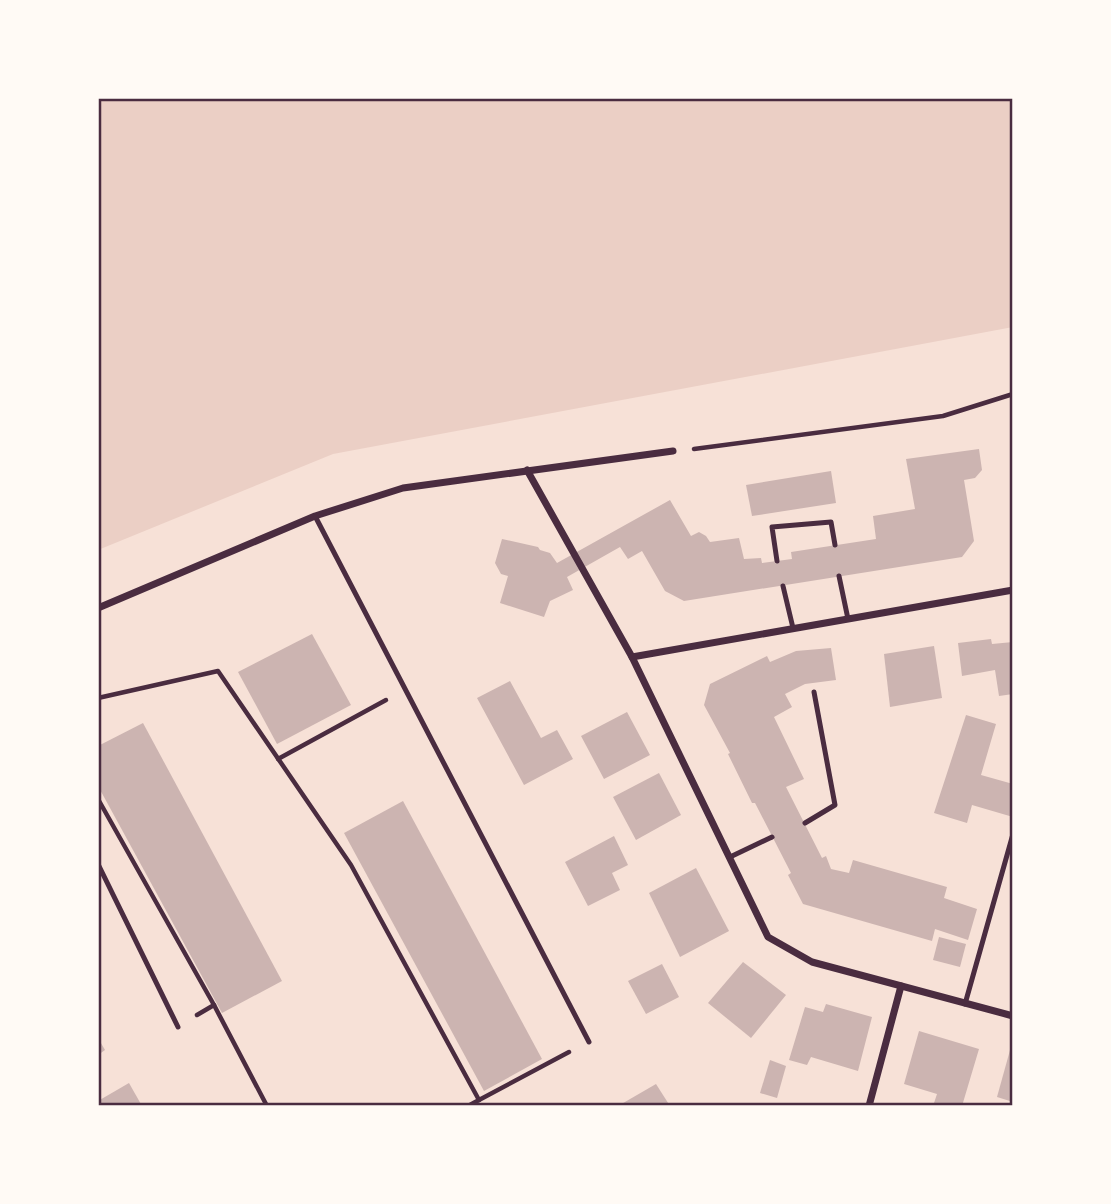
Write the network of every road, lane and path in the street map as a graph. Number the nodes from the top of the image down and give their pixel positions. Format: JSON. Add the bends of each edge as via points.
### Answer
{"nodes":[{"id":1,"x":1013,"y":394,"type":"edge"},
{"id":2,"x":673,"y":452,"type":"joint"},
{"id":3,"x":527,"y":470,"type":"junction"},
{"id":4,"x":315,"y":516,"type":"junction"},
{"id":5,"x":835,"y":545,"type":"dead end"},
{"id":6,"x":776,"y":561,"type":"dead end"},
{"id":7,"x":839,"y":576,"type":"dead end"},
{"id":8,"x":783,"y":586,"type":"dead end"},
{"id":9,"x":1013,"y":590,"type":"edge"},
{"id":10,"x":98,"y":608,"type":"edge"},
{"id":11,"x":848,"y":619,"type":"junction"},
{"id":12,"x":793,"y":628,"type":"junction"},
{"id":13,"x":632,"y":657,"type":"junction"},
{"id":14,"x":405,"y":690,"type":"junction"},
{"id":15,"x":814,"y":692,"type":"dead end"},
{"id":16,"x":98,"y":698,"type":"edge"},
{"id":17,"x":278,"y":759,"type":"junction"},
{"id":18,"x":98,"y":799,"type":"edge"},
{"id":19,"x":805,"y":823,"type":"dead end"},
{"id":20,"x":1013,"y":834,"type":"edge"},
{"id":21,"x":772,"y":837,"type":"dead end"},
{"id":22,"x":730,"y":857,"type":"junction"},
{"id":23,"x":98,"y":864,"type":"edge"},
{"id":24,"x":901,"y":986,"type":"junction"},
{"id":25,"x":965,"y":1003,"type":"junction"},
{"id":26,"x":1013,"y":1016,"type":"edge"},
{"id":27,"x":178,"y":1027,"type":"dead end"},
{"id":28,"x":589,"y":1042,"type":"joint"},
{"id":29,"x":479,"y":1100,"type":"junction"},
{"id":30,"x":267,"y":1106,"type":"edge"},
{"id":31,"x":468,"y":1106,"type":"edge"},
{"id":32,"x":869,"y":1106,"type":"edge"}],
"edges":[{"from":1,"to":2,"type":"path","via":[[943,416]]},
{"from":2,"to":3,"type":"street"},
{"from":3,"to":4,"type":"street","via":[[403,488]]},
{"from":3,"to":13,"type":"street"},
{"from":4,"to":10,"type":"street"},
{"from":4,"to":14,"type":"lane"},
{"from":5,"to":6,"type":"lane","via":[[831,522],[772,527]]},
{"from":7,"to":11,"type":"lane"},
{"from":8,"to":12,"type":"lane"},
{"from":9,"to":11,"type":"street"},
{"from":11,"to":12,"type":"street"},
{"from":12,"to":13,"type":"street"},
{"from":13,"to":22,"type":"street"},
{"from":14,"to":17,"type":"path"},
{"from":14,"to":28,"type":"lane"},
{"from":15,"to":19,"type":"lane","via":[[835,805]]},
{"from":16,"to":17,"type":"path","via":[[218,671]]},
{"from":17,"to":29,"type":"path","via":[[351,865]]},
{"from":18,"to":30,"type":"path"},
{"from":20,"to":25,"type":"lane"},
{"from":21,"to":22,"type":"lane"},
{"from":22,"to":24,"type":"street","via":[[768,937],[812,962]]},
{"from":23,"to":27,"type":"lane"},
{"from":24,"to":25,"type":"street"},
{"from":24,"to":32,"type":"street"},
{"from":25,"to":26,"type":"street"},
{"from":28,"to":29,"type":"path"},
{"from":29,"to":31,"type":"path"}]}
